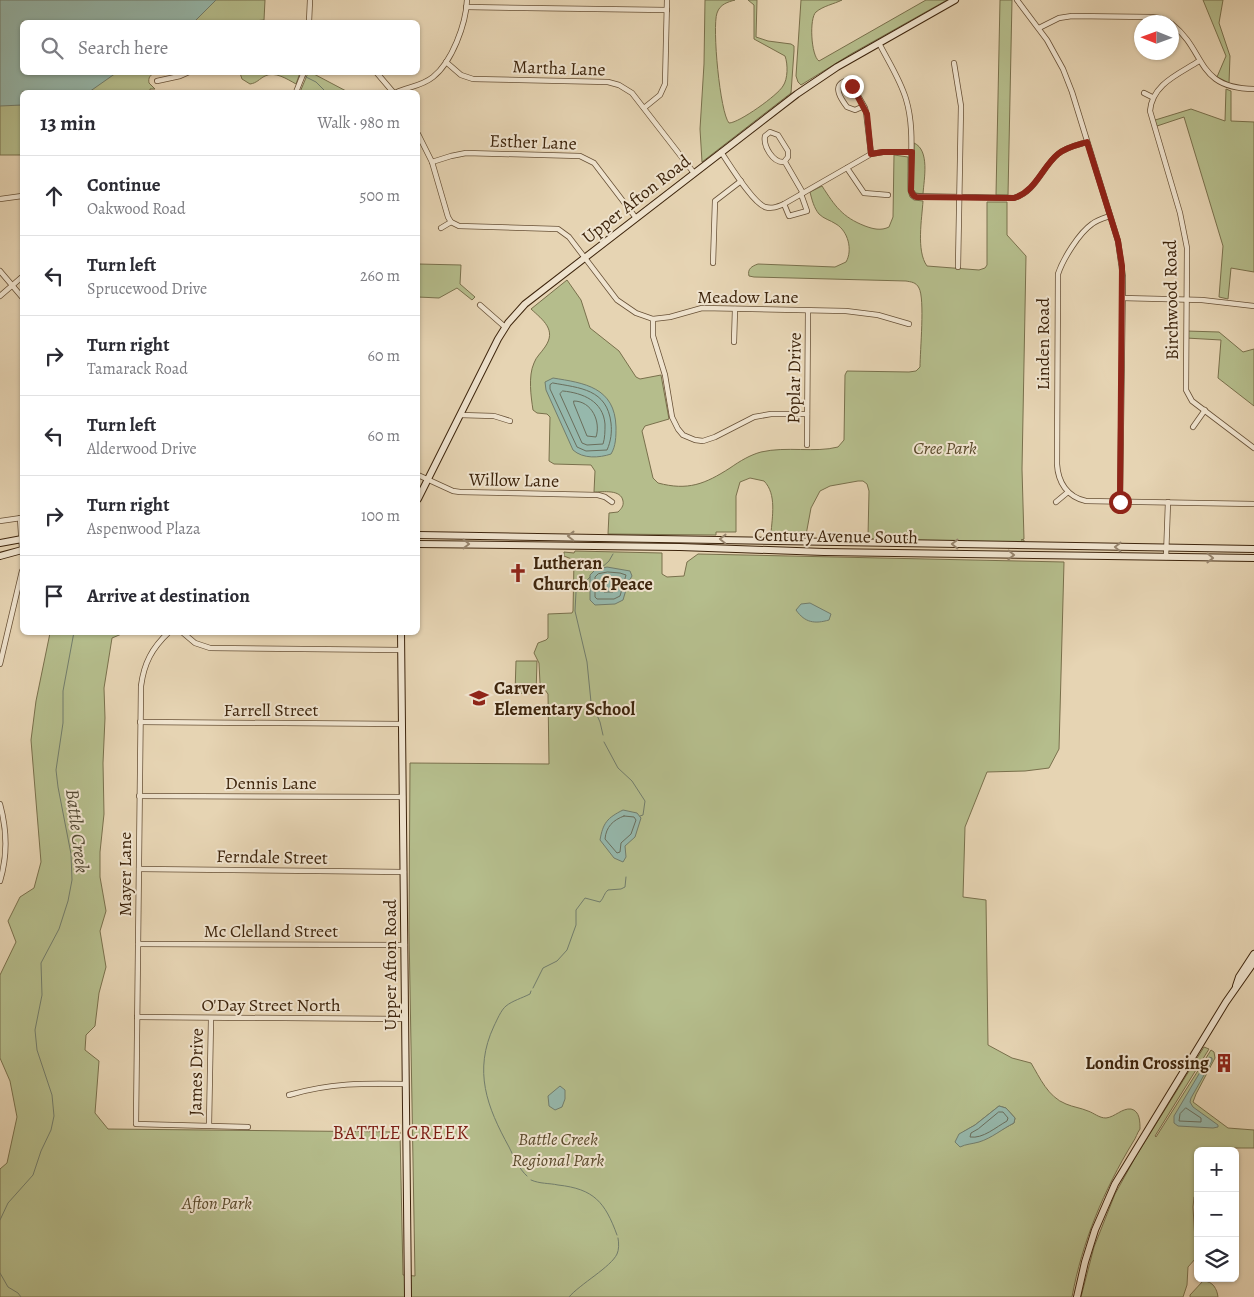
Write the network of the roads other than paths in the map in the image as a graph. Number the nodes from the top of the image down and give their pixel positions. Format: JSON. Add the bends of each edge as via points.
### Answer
{"nodes":[{"id":1,"x":310,"y":0,"type":"edge"},
{"id":2,"x":466,"y":0,"type":"edge"},
{"id":3,"x":667,"y":0,"type":"edge"},
{"id":4,"x":955,"y":0,"type":"edge"},
{"id":5,"x":1017,"y":0,"type":"edge"},
{"id":6,"x":466,"y":6,"type":"junction"},
{"id":7,"x":667,"y":10,"type":"junction"},
{"id":8,"x":1134,"y":17,"type":"edge"},
{"id":9,"x":309,"y":20,"type":"edge"},
{"id":10,"x":1039,"y":28,"type":"junction"},
{"id":11,"x":1179,"y":32,"type":"edge"},
{"id":12,"x":879,"y":43,"type":"junction"},
{"id":13,"x":1199,"y":61,"type":"junction"},
{"id":14,"x":446,"y":62,"type":"junction"},
{"id":15,"x":954,"y":63,"type":"dead end"},
{"id":16,"x":182,"y":75,"type":"edge"},
{"id":17,"x":303,"y":75,"type":"edge"},
{"id":18,"x":379,"y":75,"type":"edge"},
{"id":19,"x":158,"y":80,"type":"dead end"},
{"id":20,"x":1254,"y":89,"type":"edge"},
{"id":21,"x":297,"y":90,"type":"edge"},
{"id":22,"x":391,"y":90,"type":"edge"},
{"id":23,"x":402,"y":90,"type":"edge"},
{"id":24,"x":1144,"y":93,"type":"dead end"},
{"id":25,"x":1152,"y":97,"type":"junction"},
{"id":26,"x":864,"y":106,"type":"junction"},
{"id":27,"x":644,"y":108,"type":"junction"},
{"id":28,"x":420,"y":138,"type":"edge"},
{"id":29,"x":1087,"y":142,"type":"junction"},
{"id":30,"x":721,"y":152,"type":"junction"},
{"id":31,"x":912,"y":152,"type":"junction"},
{"id":32,"x":871,"y":154,"type":"junction"},
{"id":33,"x":432,"y":162,"type":"junction"},
{"id":34,"x":784,"y":162,"type":"junction"},
{"id":35,"x":846,"y":168,"type":"junction"},
{"id":36,"x":694,"y":173,"type":"junction"},
{"id":37,"x":741,"y":181,"type":"junction"},
{"id":38,"x":802,"y":193,"type":"junction"},
{"id":39,"x":888,"y":195,"type":"dead end"},
{"id":40,"x":20,"y":196,"type":"edge"},
{"id":41,"x":959,"y":198,"type":"junction"},
{"id":42,"x":0,"y":199,"type":"edge"},
{"id":43,"x":784,"y":204,"type":"junction"},
{"id":44,"x":1110,"y":216,"type":"junction"},
{"id":45,"x":636,"y":218,"type":"junction"},
{"id":46,"x":451,"y":222,"type":"junction"},
{"id":47,"x":442,"y":228,"type":"dead end"},
{"id":48,"x":584,"y":257,"type":"junction"},
{"id":49,"x":713,"y":263,"type":"dead end"},
{"id":50,"x":958,"y":267,"type":"dead end"},
{"id":51,"x":0,"y":271,"type":"edge"},
{"id":52,"x":20,"y":279,"type":"edge"},
{"id":53,"x":12,"y":286,"type":"junction"},
{"id":54,"x":20,"y":295,"type":"edge"},
{"id":55,"x":0,"y":296,"type":"edge"},
{"id":56,"x":1122,"y":298,"type":"junction"},
{"id":57,"x":1186,"y":300,"type":"junction"},
{"id":58,"x":480,"y":305,"type":"dead end"},
{"id":59,"x":1252,"y":305,"type":"edge"},
{"id":60,"x":735,"y":309,"type":"junction"},
{"id":61,"x":808,"y":311,"type":"junction"},
{"id":62,"x":1248,"y":311,"type":"dead end"},
{"id":63,"x":653,"y":318,"type":"junction"},
{"id":64,"x":909,"y":324,"type":"dead end"},
{"id":65,"x":506,"y":326,"type":"junction"},
{"id":66,"x":734,"y":342,"type":"dead end"},
{"id":67,"x":1205,"y":410,"type":"junction"},
{"id":68,"x":807,"y":414,"type":"junction"},
{"id":69,"x":460,"y":415,"type":"junction"},
{"id":70,"x":510,"y":421,"type":"dead end"},
{"id":71,"x":1193,"y":426,"type":"dead end"},
{"id":72,"x":806,"y":445,"type":"dead end"},
{"id":73,"x":1254,"y":448,"type":"edge"},
{"id":74,"x":420,"y":476,"type":"edge"},
{"id":75,"x":427,"y":480,"type":"junction"},
{"id":76,"x":1068,"y":492,"type":"junction"},
{"id":77,"x":420,"y":495,"type":"edge"},
{"id":78,"x":612,"y":502,"type":"dead end"},
{"id":79,"x":1056,"y":502,"type":"dead end"},
{"id":80,"x":1120,"y":502,"type":"junction"},
{"id":81,"x":1168,"y":502,"type":"junction"},
{"id":82,"x":1254,"y":504,"type":"edge"},
{"id":83,"x":20,"y":518,"type":"edge"},
{"id":84,"x":0,"y":521,"type":"edge"},
{"id":85,"x":420,"y":534,"type":"edge"},
{"id":86,"x":20,"y":539,"type":"edge"},
{"id":87,"x":0,"y":543,"type":"edge"},
{"id":88,"x":420,"y":544,"type":"edge"},
{"id":89,"x":1166,"y":547,"type":"junction"},
{"id":90,"x":1254,"y":549,"type":"edge"},
{"id":91,"x":20,"y":551,"type":"edge"},
{"id":92,"x":0,"y":556,"type":"edge"},
{"id":93,"x":1166,"y":557,"type":"junction"},
{"id":94,"x":1254,"y":558,"type":"edge"},
{"id":95,"x":20,"y":579,"type":"edge"},
{"id":96,"x":166,"y":635,"type":"edge"},
{"id":97,"x":186,"y":635,"type":"edge"},
{"id":98,"x":401,"y":635,"type":"edge"},
{"id":99,"x":401,"y":650,"type":"junction"},
{"id":100,"x":0,"y":664,"type":"edge"},
{"id":101,"x":140,"y":722,"type":"junction"},
{"id":102,"x":402,"y":724,"type":"junction"},
{"id":103,"x":138,"y":796,"type":"junction"},
{"id":104,"x":403,"y":797,"type":"junction"},
{"id":105,"x":0,"y":804,"type":"edge"},
{"id":106,"x":0,"y":837,"type":"edge"},
{"id":107,"x":6,"y":837,"type":"junction"},
{"id":108,"x":139,"y":869,"type":"junction"},
{"id":109,"x":404,"y":872,"type":"junction"},
{"id":110,"x":0,"y":880,"type":"edge"},
{"id":111,"x":138,"y":944,"type":"junction"},
{"id":112,"x":404,"y":945,"type":"junction"},
{"id":113,"x":1254,"y":954,"type":"edge"},
{"id":114,"x":1254,"y":962,"type":"edge"},
{"id":115,"x":1235,"y":988,"type":"junction"},
{"id":116,"x":137,"y":1017,"type":"junction"},
{"id":117,"x":211,"y":1018,"type":"junction"},
{"id":118,"x":405,"y":1019,"type":"junction"},
{"id":119,"x":405,"y":1084,"type":"junction"},
{"id":120,"x":289,"y":1096,"type":"dead end"},
{"id":121,"x":209,"y":1125,"type":"junction"},
{"id":122,"x":248,"y":1127,"type":"dead end"},
{"id":123,"x":408,"y":1297,"type":"edge"},
{"id":124,"x":1076,"y":1297,"type":"edge"}],
"edges":[{"from":1,"to":9,"type":"street"},
{"from":2,"to":6,"type":"street"},
{"from":3,"to":7,"type":"street"},
{"from":4,"to":12,"type":"main road","name":"Upper Afton Road"},
{"from":5,"to":10,"type":"street"},
{"from":6,"to":7,"type":"street"},
{"from":6,"to":14,"type":"street","via":[[464,24]]},
{"from":7,"to":27,"type":"street","via":[[665,84],[660,95]]},
{"from":8,"to":10,"type":"street","via":[[1072,16],[1059,18]]},
{"from":10,"to":29,"type":"street","via":[[1067,79]]},
{"from":11,"to":13,"type":"street"},
{"from":12,"to":30,"type":"main road","name":"Upper Afton Road","via":[[802,90]]},
{"from":12,"to":31,"type":"street","via":[[906,99]]},
{"from":13,"to":20,"type":"street","via":[[1222,84]]},
{"from":13,"to":25,"type":"street","via":[[1164,84]]},
{"from":14,"to":23,"type":"street","via":[[427,81]]},
{"from":14,"to":27,"type":"street","name":"Martha Lane","via":[[461,75],[473,79],[619,84],[632,93]]},
{"from":15,"to":41,"type":"street","via":[[961,106]]},
{"from":16,"to":19,"type":"street"},
{"from":17,"to":21,"type":"street"},
{"from":18,"to":22,"type":"street"},
{"from":24,"to":25,"type":"street"},
{"from":25,"to":57,"type":"street","name":"Birchwood Road","via":[[1151,117],[1184,232]]},
{"from":26,"to":26,"type":"street","via":[[851,83],[839,84],[838,92],[846,107],[855,110]]},
{"from":26,"to":32,"type":"street"},
{"from":27,"to":36,"type":"street","name":"Martha Lane"},
{"from":28,"to":33,"type":"street"},
{"from":29,"to":41,"type":"street","via":[[1058,154],[1028,190],[1019,196]]},
{"from":29,"to":44,"type":"street"},
{"from":30,"to":36,"type":"main road","name":"Upper Afton Road"},
{"from":30,"to":37,"type":"street"},
{"from":31,"to":32,"type":"street"},
{"from":31,"to":41,"type":"street","via":[[913,195]]},
{"from":32,"to":35,"type":"street"},
{"from":33,"to":45,"type":"street","name":"Esther Lane","via":[[466,153],[580,156],[594,163]]},
{"from":33,"to":46,"type":"street"},
{"from":34,"to":34,"type":"street","via":[[788,151],[778,135],[768,133],[764,138],[765,144],[776,161]]},
{"from":34,"to":38,"type":"street"},
{"from":35,"to":38,"type":"street"},
{"from":35,"to":39,"type":"street","via":[[864,193]]},
{"from":36,"to":45,"type":"main road","name":"Upper Afton Road"},
{"from":37,"to":43,"type":"street","via":[[763,206],[773,208]]},
{"from":37,"to":49,"type":"street","via":[[714,201]]},
{"from":38,"to":43,"type":"street"},
{"from":38,"to":43,"type":"street","via":[[807,211],[789,216]]},
{"from":40,"to":42,"type":"street"},
{"from":41,"to":50,"type":"street"},
{"from":44,"to":56,"type":"street","via":[[1121,255]]},
{"from":44,"to":76,"type":"street","name":"Linden Road","via":[[1086,229],[1058,274],[1058,473]]},
{"from":45,"to":48,"type":"main road","name":"Upper Afton Road"},
{"from":46,"to":47,"type":"street"},
{"from":46,"to":48,"type":"street","name":"Meadow Lane","via":[[459,226],[558,229],[569,237]]},
{"from":48,"to":63,"type":"street","name":"Meadow Lane","via":[[621,304]]},
{"from":48,"to":65,"type":"main road","name":"Upper Afton Road","via":[[531,299]]},
{"from":51,"to":53,"type":"street"},
{"from":52,"to":53,"type":"street"},
{"from":53,"to":54,"type":"street"},
{"from":53,"to":55,"type":"street"},
{"from":56,"to":57,"type":"street"},
{"from":56,"to":80,"type":"street"},
{"from":57,"to":59,"type":"street"},
{"from":57,"to":67,"type":"street","name":"Birchwood Road","via":[[1186,390],[1192,401]]},
{"from":58,"to":65,"type":"street"},
{"from":59,"to":62,"type":"street"},
{"from":60,"to":61,"type":"street","name":"Meadow Lane"},
{"from":60,"to":63,"type":"street","name":"Meadow Lane","via":[[702,308]]},
{"from":60,"to":66,"type":"street"},
{"from":61,"to":64,"type":"street","name":"Meadow Lane","via":[[860,312]]},
{"from":61,"to":68,"type":"street","name":"Poplar Drive"},
{"from":63,"to":68,"type":"street","via":[[653,336],[665,375],[672,417],[683,434],[703,441],[754,417]]},
{"from":65,"to":69,"type":"main road","name":"Upper Afton Road"},
{"from":67,"to":71,"type":"street"},
{"from":67,"to":73,"type":"street","name":"Birchwood Road"},
{"from":68,"to":72,"type":"street","name":"Poplar Drive"},
{"from":69,"to":70,"type":"street","via":[[494,416]]},
{"from":69,"to":75,"type":"main road","name":"Upper Afton Road"},
{"from":74,"to":75,"type":"street","name":"Willow Lane"},
{"from":75,"to":77,"type":"main road","name":"Upper Afton Road"},
{"from":75,"to":78,"type":"street","name":"Willow Lane","via":[[469,494],[598,495]]},
{"from":76,"to":79,"type":"street"},
{"from":76,"to":80,"type":"street","via":[[1081,500]]},
{"from":80,"to":81,"type":"street"},
{"from":81,"to":82,"type":"street"},
{"from":81,"to":89,"type":"street"},
{"from":83,"to":84,"type":"street"},
{"from":89,"to":85,"type":"main road","name":"Century Avenue South","one_way":true},
{"from":86,"to":87,"type":"main road"},
{"from":88,"to":93,"type":"main road","name":"Century Avenue South","one_way":true},
{"from":89,"to":90,"type":"main road","name":"Century Avenue South"},
{"from":89,"to":93,"type":"street"},
{"from":91,"to":92,"type":"main road"},
{"from":93,"to":94,"type":"main road","name":"Century Avenue South","one_way":true},
{"from":95,"to":100,"type":"street"},
{"from":96,"to":101,"type":"street","name":"Mayer Lane","via":[[144,668]]},
{"from":97,"to":99,"type":"street","via":[[195,643],[210,648]]},
{"from":98,"to":99,"type":"main road","name":"Upper Afton Road"},
{"from":99,"to":102,"type":"main road","name":"Upper Afton Road"},
{"from":101,"to":102,"type":"street","name":"Farrell Street"},
{"from":101,"to":103,"type":"street","name":"Mayer Lane"},
{"from":102,"to":104,"type":"main road","name":"Upper Afton Road"},
{"from":103,"to":104,"type":"street","name":"Dennis Lane"},
{"from":103,"to":108,"type":"street","name":"Mayer Lane"},
{"from":104,"to":109,"type":"main road","name":"Upper Afton Road"},
{"from":105,"to":107,"type":"street"},
{"from":106,"to":107,"type":"street"},
{"from":107,"to":110,"type":"street"},
{"from":108,"to":109,"type":"street","name":"Ferndale Street"},
{"from":108,"to":111,"type":"street","name":"Mayer Lane"},
{"from":109,"to":112,"type":"main road","name":"Upper Afton Road"},
{"from":111,"to":112,"type":"street","name":"Mc Clelland Street"},
{"from":111,"to":116,"type":"street","name":"Mayer Lane"},
{"from":112,"to":118,"type":"main road","name":"Upper Afton Road"},
{"from":113,"to":115,"type":"main road"},
{"from":114,"to":115,"type":"main road"},
{"from":115,"to":124,"type":"main road","via":[[1111,1192],[1089,1248]]},
{"from":116,"to":117,"type":"street","name":"O'Day Street North"},
{"from":116,"to":121,"type":"street","name":"Mayer Lane","via":[[136,1124]]},
{"from":117,"to":118,"type":"street","name":"O'Day Street North"},
{"from":117,"to":121,"type":"street","name":"James Drive"},
{"from":118,"to":119,"type":"main road","name":"Upper Afton Road"},
{"from":119,"to":120,"type":"street","via":[[335,1085]]},
{"from":119,"to":123,"type":"main road","name":"Upper Afton Road"},
{"from":121,"to":122,"type":"street"}]}
